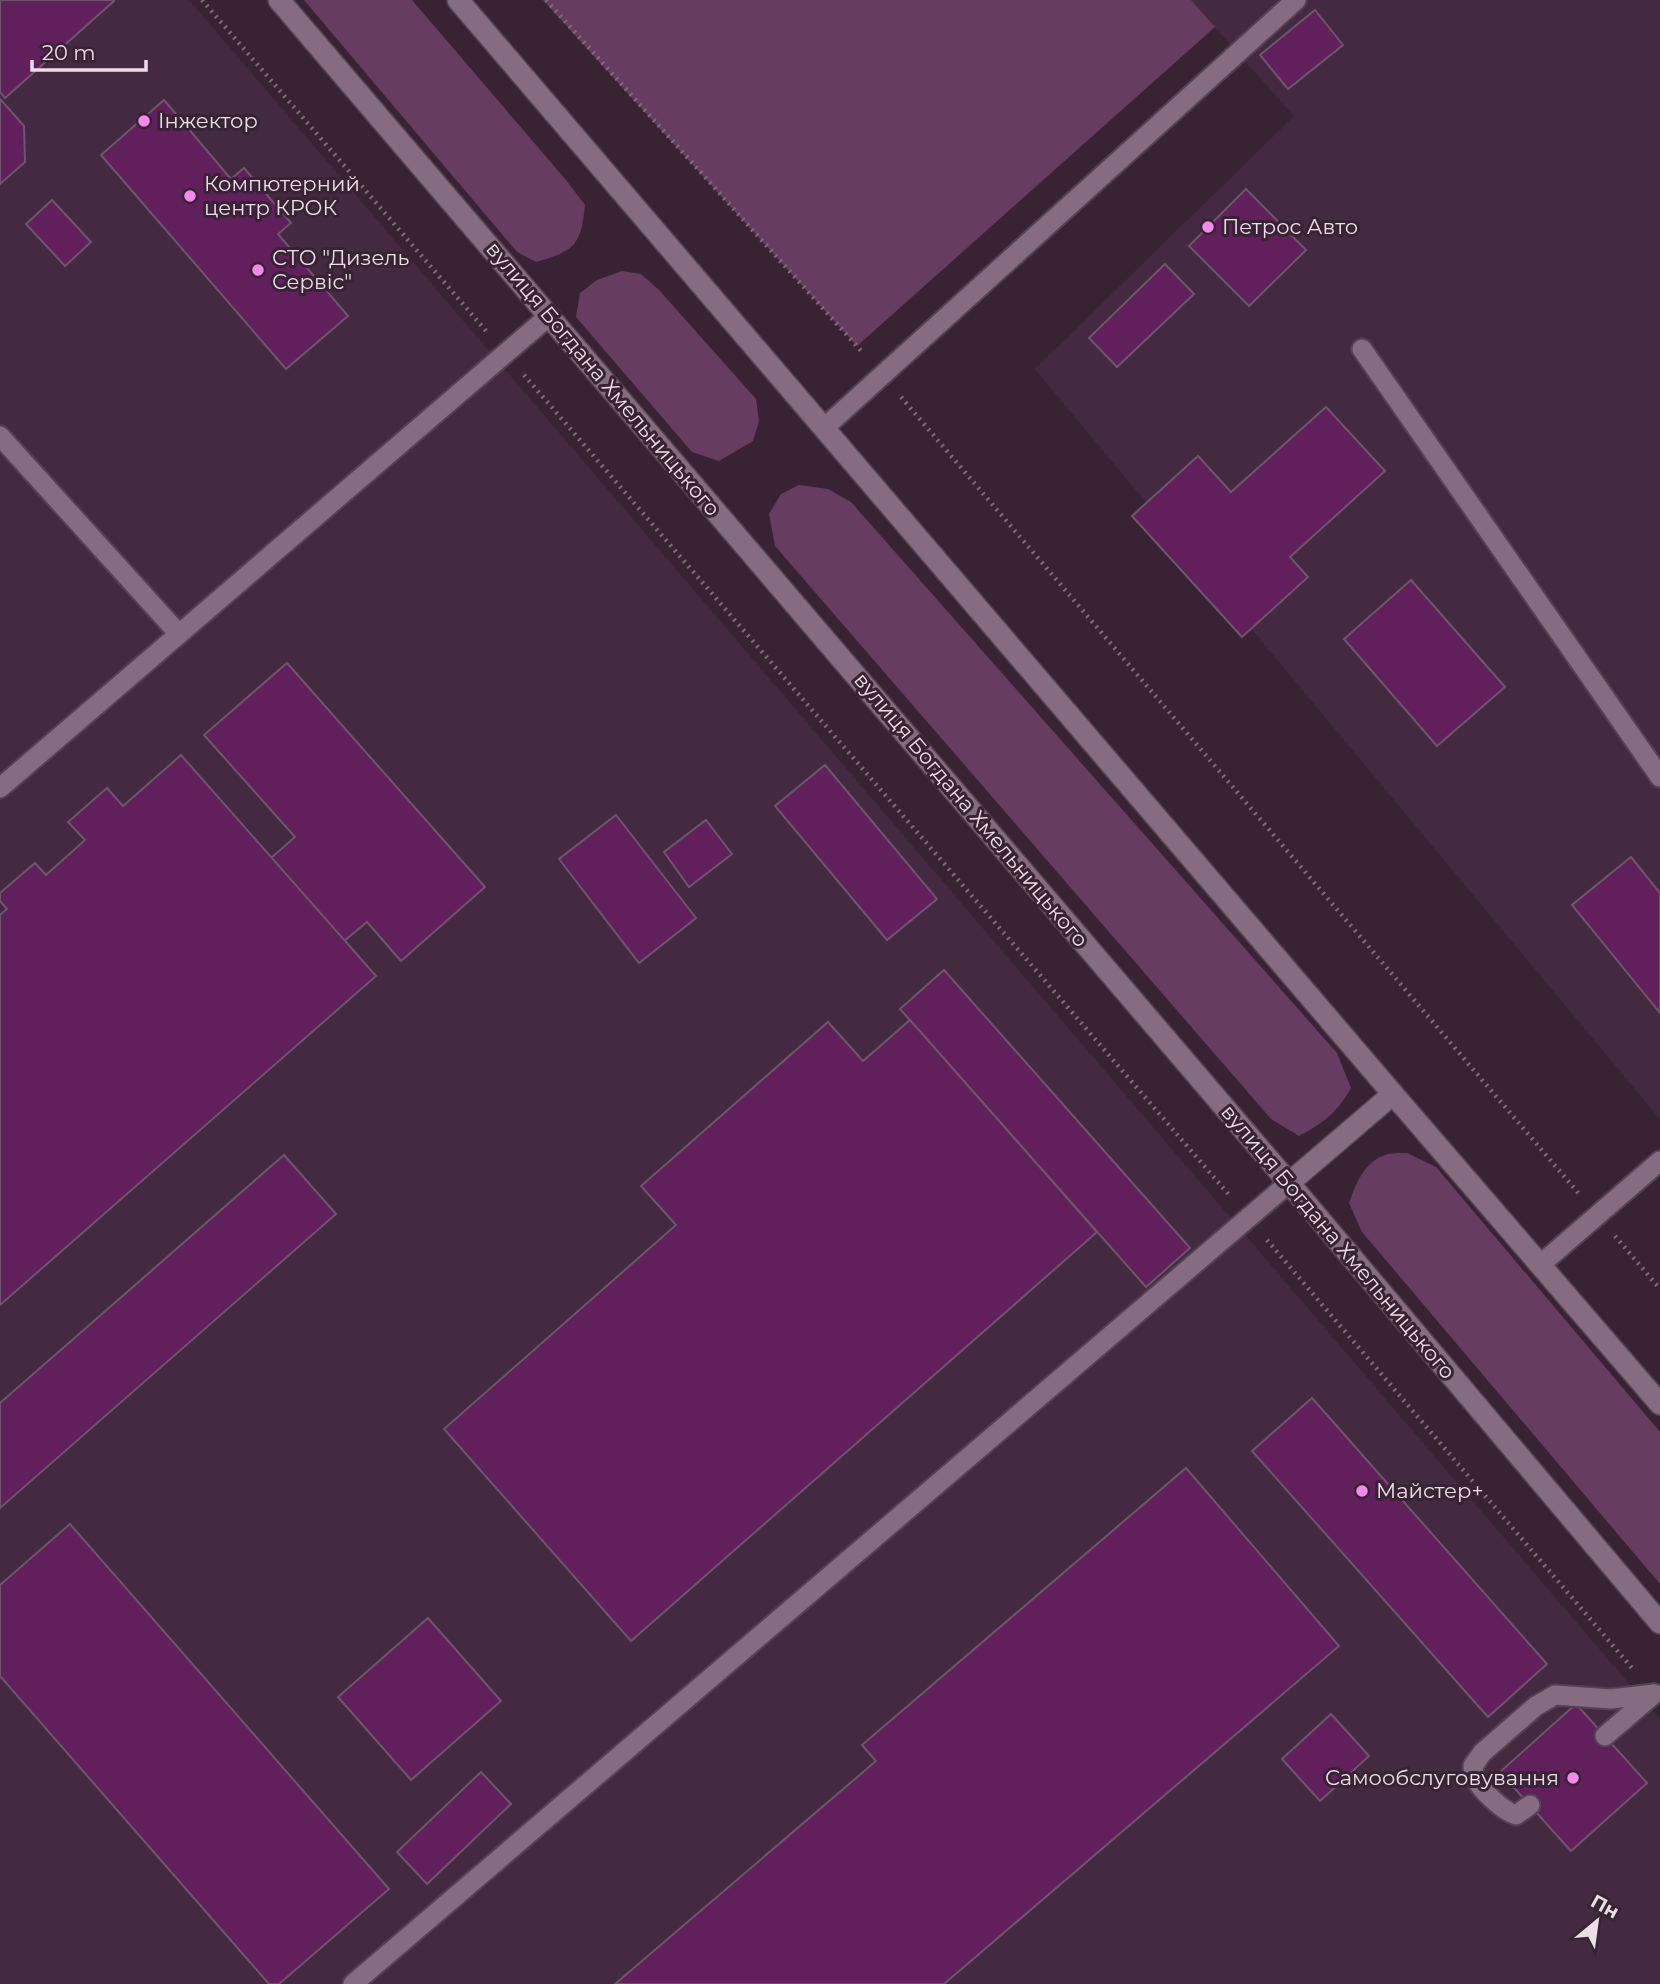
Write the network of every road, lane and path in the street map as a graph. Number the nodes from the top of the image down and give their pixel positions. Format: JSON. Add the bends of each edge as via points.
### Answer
{"nodes":[{"id":1,"x":202,"y":0,"type":"edge"},
{"id":2,"x":279,"y":0,"type":"edge"},
{"id":3,"x":458,"y":0,"type":"edge"},
{"id":4,"x":546,"y":0,"type":"edge"},
{"id":5,"x":1296,"y":0,"type":"edge"},
{"id":6,"x":549,"y":316,"type":"junction"},
{"id":7,"x":1362,"y":349,"type":"dead end"},
{"id":8,"x":505,"y":353,"type":"junction"},
{"id":9,"x":882,"y":375,"type":"junction"},
{"id":10,"x":824,"y":428,"type":"junction"},
{"id":11,"x":0,"y":436,"type":"edge"},
{"id":12,"x":179,"y":634,"type":"junction"},
{"id":13,"x":1660,"y":777,"type":"edge"},
{"id":14,"x":0,"y":788,"type":"edge"},
{"id":15,"x":1393,"y":1094,"type":"junction"},
{"id":16,"x":1660,"y":1161,"type":"edge"},
{"id":17,"x":1289,"y":1183,"type":"junction"},
{"id":18,"x":1597,"y":1215,"type":"junction"},
{"id":19,"x":1248,"y":1217,"type":"junction"},
{"id":20,"x":1540,"y":1265,"type":"junction"},
{"id":21,"x":1660,"y":1289,"type":"edge"},
{"id":22,"x":1660,"y":1404,"type":"edge"},
{"id":23,"x":1660,"y":1623,"type":"edge"},
{"id":24,"x":1657,"y":1691,"type":"edge"},
{"id":25,"x":1605,"y":1736,"type":"dead end"},
{"id":26,"x":1530,"y":1805,"type":"dead end"},
{"id":27,"x":354,"y":1984,"type":"edge"}],
"edges":[{"from":1,"to":8,"type":"path"},
{"from":2,"to":6,"type":"street","name":"вулиця Богдана Хмельницького"},
{"from":3,"to":10,"type":"street"},
{"from":4,"to":9,"type":"path"},
{"from":5,"to":9,"type":"lane"},
{"from":6,"to":8,"type":"lane"},
{"from":6,"to":17,"type":"street","name":"вулиця Богдана Хмельницького"},
{"from":7,"to":13,"type":"lane"},
{"from":8,"to":12,"type":"lane"},
{"from":8,"to":19,"type":"path"},
{"from":9,"to":10,"type":"lane"},
{"from":9,"to":18,"type":"path"},
{"from":10,"to":15,"type":"street"},
{"from":11,"to":12,"type":"lane"},
{"from":12,"to":14,"type":"lane"},
{"from":15,"to":17,"type":"street"},
{"from":15,"to":20,"type":"street"},
{"from":16,"to":18,"type":"lane"},
{"from":17,"to":19,"type":"lane"},
{"from":17,"to":23,"type":"street","name":"вулиця Богдана Хмельницького"},
{"from":18,"to":20,"type":"lane"},
{"from":18,"to":21,"type":"path"},
{"from":19,"to":24,"type":"path"},
{"from":19,"to":27,"type":"lane"},
{"from":20,"to":22,"type":"street"},
{"from":24,"to":25,"type":"lane"},
{"from":24,"to":26,"type":"lane","via":[[1611,1699],[1555,1695],[1482,1753],[1473,1766],[1484,1791],[1509,1813],[1516,1815]]}]}
